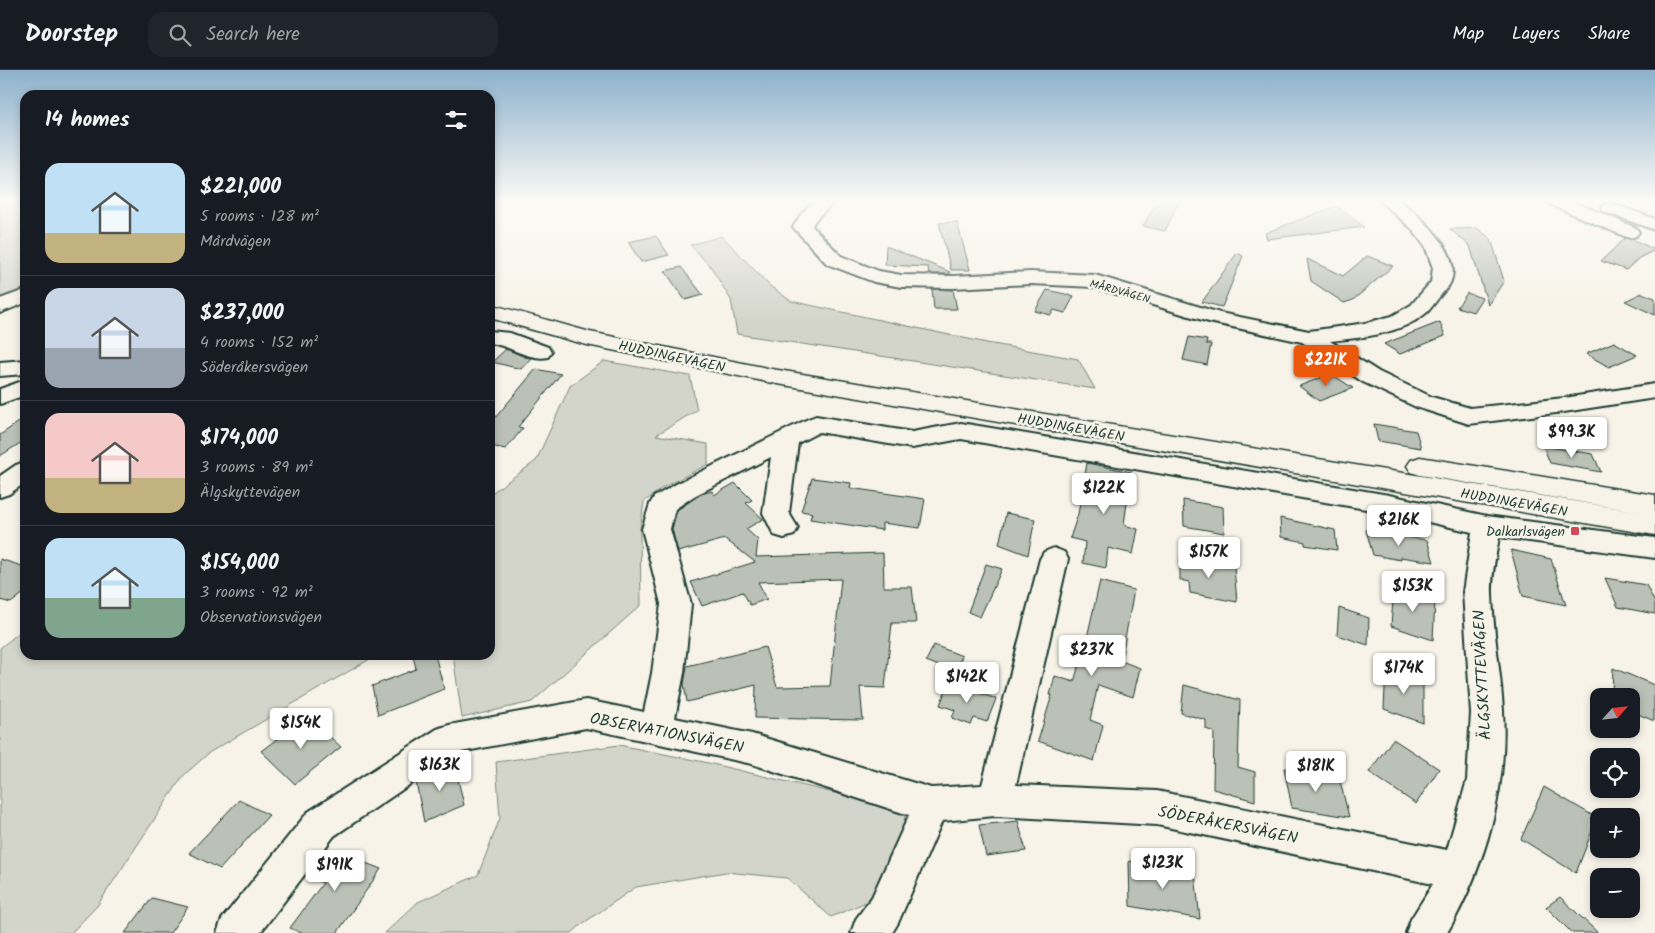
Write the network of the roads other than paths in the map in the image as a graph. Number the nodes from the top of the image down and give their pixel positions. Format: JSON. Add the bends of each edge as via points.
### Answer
{"nodes":[{"id":1,"x":816,"y":241,"type":"edge"},
{"id":2,"x":1432,"y":241,"type":"edge"},
{"id":3,"x":495,"y":295,"type":"edge"},
{"id":4,"x":20,"y":298,"type":"edge"},
{"id":5,"x":0,"y":307,"type":"edge"},
{"id":6,"x":495,"y":312,"type":"edge"},
{"id":7,"x":495,"y":337,"type":"edge"},
{"id":8,"x":1309,"y":337,"type":"junction"},
{"id":9,"x":540,"y":352,"type":"dead end"},
{"id":10,"x":20,"y":367,"type":"edge"},
{"id":11,"x":0,"y":369,"type":"edge"},
{"id":12,"x":20,"y":389,"type":"edge"},
{"id":13,"x":1655,"y":391,"type":"edge"},
{"id":14,"x":0,"y":397,"type":"edge"},
{"id":15,"x":786,"y":439,"type":"junction"},
{"id":16,"x":20,"y":474,"type":"edge"},
{"id":17,"x":0,"y":488,"type":"edge"},
{"id":18,"x":1655,"y":505,"type":"edge"},
{"id":19,"x":1655,"y":525,"type":"edge"},
{"id":20,"x":1487,"y":526,"type":"junction"},
{"id":21,"x":784,"y":528,"type":"dead end"},
{"id":22,"x":1655,"y":548,"type":"edge"},
{"id":23,"x":1054,"y":559,"type":"dead end"},
{"id":24,"x":657,"y":729,"type":"junction"},
{"id":25,"x":995,"y":800,"type":"junction"},
{"id":26,"x":931,"y":805,"type":"junction"},
{"id":27,"x":1458,"y":871,"type":"junction"},
{"id":28,"x":236,"y":933,"type":"edge"},
{"id":29,"x":870,"y":933,"type":"edge"},
{"id":30,"x":1425,"y":933,"type":"edge"}],
"edges":[{"from":1,"to":8,"type":"street","name":"MÅRDVÄGEN","via":[[834,260],[874,276],[910,281],[1031,278],[1095,282],[1216,318]]},
{"from":2,"to":8,"type":"street","via":[[1438,248],[1442,279],[1422,309],[1398,321]]},
{"from":3,"to":18,"type":"main road","name":"HUDDINGEVÄGEN","via":[[599,323],[768,360]]},
{"from":4,"to":5,"type":"street"},
{"from":6,"to":19,"type":"main road","name":"HUDDINGEVÄGEN","via":[[587,338],[772,376]]},
{"from":7,"to":9,"type":"street"},
{"from":8,"to":13,"type":"street","name":"MÅRDVÄGEN","via":[[1371,377],[1424,402],[1469,416]]},
{"from":10,"to":11,"type":"street"},
{"from":12,"to":14,"type":"street"},
{"from":15,"to":20,"type":"street","name":"HUDDINGEVÄGEN","via":[[816,424],[912,440],[961,430],[1390,504]]},
{"from":15,"to":21,"type":"street","via":[[776,513]]},
{"from":15,"to":24,"type":"street","via":[[663,504],[656,529],[676,604]]},
{"from":16,"to":17,"type":"street"},
{"from":20,"to":22,"type":"street","name":"HUDDINGEVÄGEN"},
{"from":20,"to":27,"type":"street","name":"ÄLGSKYTTEVÄGEN","via":[[1477,592],[1486,713],[1484,780]]},
{"from":23,"to":25,"type":"street"},
{"from":24,"to":26,"type":"street","name":"OBSERVATIONSVÄGEN","via":[[752,749]]},
{"from":24,"to":28,"type":"street","name":"OBSERVATIONSVÄGEN","via":[[586,714],[449,740],[321,824]]},
{"from":25,"to":26,"type":"street","name":"SÖDERÅKERSVÄGEN"},
{"from":25,"to":27,"type":"street","name":"SÖDERÅKERSVÄGEN","via":[[1157,808]]},
{"from":26,"to":29,"type":"street","via":[[885,910]]},
{"from":27,"to":30,"type":"street","name":"ÄLGSKYTTEVÄGEN"}]}
